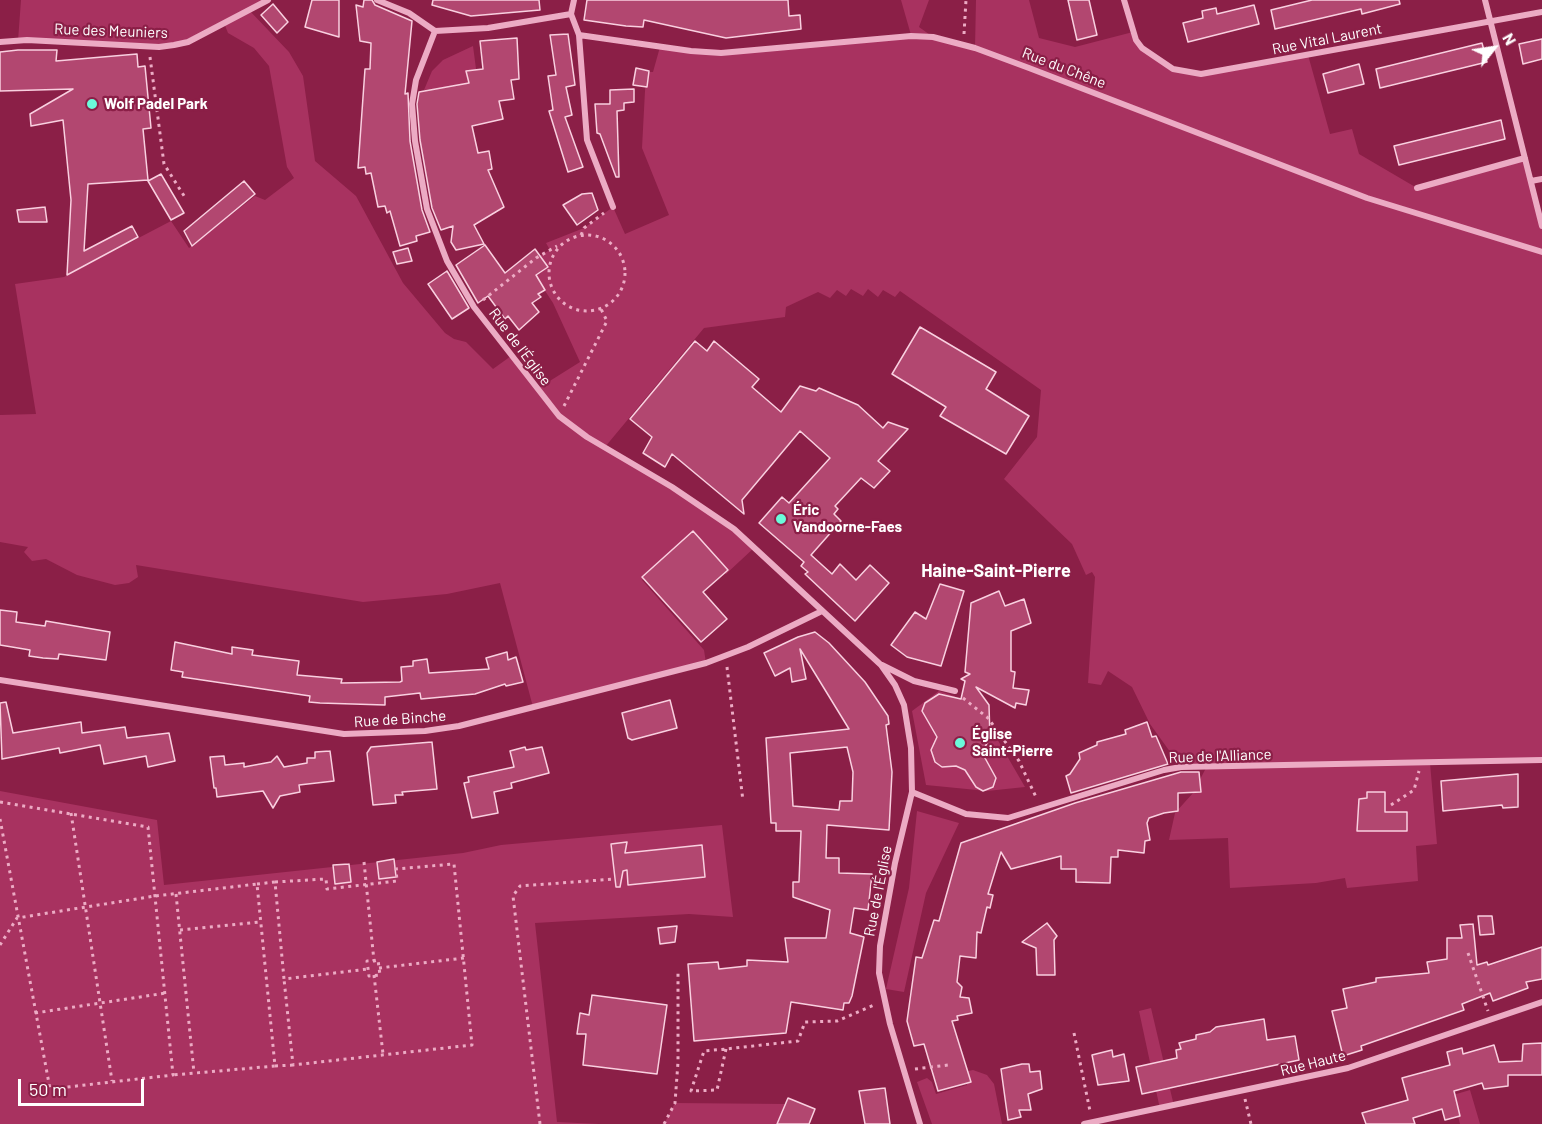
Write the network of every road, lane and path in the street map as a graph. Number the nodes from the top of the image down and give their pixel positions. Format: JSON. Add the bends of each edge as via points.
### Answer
{"nodes":[{"id":1,"x":268,"y":0,"type":"edge"},
{"id":2,"x":377,"y":0,"type":"edge"},
{"id":3,"x":574,"y":0,"type":"edge"},
{"id":4,"x":966,"y":0,"type":"edge"},
{"id":5,"x":1124,"y":0,"type":"edge"},
{"id":6,"x":1485,"y":0,"type":"edge"},
{"id":7,"x":1542,"y":12,"type":"edge"},
{"id":8,"x":571,"y":14,"type":"junction"},
{"id":9,"x":1491,"y":20,"type":"junction"},
{"id":10,"x":435,"y":32,"type":"junction"},
{"id":11,"x":579,"y":34,"type":"junction"},
{"id":12,"x":0,"y":42,"type":"edge"},
{"id":13,"x":148,"y":46,"type":"junction"},
{"id":14,"x":962,"y":46,"type":"junction"},
{"id":15,"x":1525,"y":158,"type":"junction"},
{"id":16,"x":1542,"y":179,"type":"edge"},
{"id":17,"x":1531,"y":182,"type":"junction"},
{"id":18,"x":1417,"y":188,"type":"dead end"},
{"id":19,"x":186,"y":199,"type":"dead end"},
{"id":20,"x":613,"y":207,"type":"joint"},
{"id":21,"x":1542,"y":226,"type":"edge"},
{"id":22,"x":580,"y":235,"type":"junction"},
{"id":23,"x":567,"y":240,"type":"junction"},
{"id":24,"x":1542,"y":252,"type":"edge"},
{"id":25,"x":474,"y":307,"type":"junction"},
{"id":26,"x":601,"y":309,"type":"junction"},
{"id":27,"x":559,"y":416,"type":"junction"},
{"id":28,"x":822,"y":611,"type":"junction"},
{"id":29,"x":726,"y":656,"type":"junction"},
{"id":30,"x":881,"y":665,"type":"junction"},
{"id":31,"x":0,"y":680,"type":"edge"},
{"id":32,"x":955,"y":691,"type":"joint"},
{"id":33,"x":1542,"y":760,"type":"edge"},
{"id":34,"x":1419,"y":764,"type":"junction"},
{"id":35,"x":912,"y":792,"type":"junction"},
{"id":36,"x":743,"y":801,"type":"dead end"},
{"id":37,"x":0,"y":802,"type":"edge"},
{"id":38,"x":1391,"y":805,"type":"dead end"},
{"id":39,"x":1041,"y":809,"type":"junction"},
{"id":40,"x":71,"y":813,"type":"junction"},
{"id":41,"x":0,"y":819,"type":"edge"},
{"id":42,"x":364,"y":862,"type":"dead end"},
{"id":43,"x":615,"y":879,"type":"dead end"},
{"id":44,"x":275,"y":882,"type":"junction"},
{"id":45,"x":257,"y":884,"type":"junction"},
{"id":46,"x":366,"y":885,"type":"junction"},
{"id":47,"x":177,"y":894,"type":"junction"},
{"id":48,"x":156,"y":896,"type":"junction"},
{"id":49,"x":84,"y":907,"type":"junction"},
{"id":50,"x":17,"y":918,"type":"junction"},
{"id":51,"x":260,"y":921,"type":"junction"},
{"id":52,"x":180,"y":930,"type":"junction"},
{"id":53,"x":0,"y":945,"type":"edge"},
{"id":54,"x":1468,"y":953,"type":"dead end"},
{"id":55,"x":464,"y":958,"type":"junction"},
{"id":56,"x":374,"y":961,"type":"junction"},
{"id":57,"x":379,"y":968,"type":"junction"},
{"id":58,"x":368,"y":969,"type":"junction"},
{"id":59,"x":678,"y":971,"type":"dead end"},
{"id":60,"x":374,"y":975,"type":"junction"},
{"id":61,"x":284,"y":978,"type":"junction"},
{"id":62,"x":166,"y":993,"type":"junction"},
{"id":63,"x":884,"y":1000,"type":"junction"},
{"id":64,"x":99,"y":1002,"type":"junction"},
{"id":65,"x":1542,"y":1002,"type":"edge"},
{"id":66,"x":35,"y":1013,"type":"junction"},
{"id":67,"x":1490,"y":1018,"type":"junction"},
{"id":68,"x":1074,"y":1034,"type":"dead end"},
{"id":69,"x":726,"y":1049,"type":"junction"},
{"id":70,"x":383,"y":1054,"type":"junction"},
{"id":71,"x":293,"y":1065,"type":"junction"},
{"id":72,"x":902,"y":1065,"type":"junction"},
{"id":73,"x":948,"y":1065,"type":"dead end"},
{"id":74,"x":274,"y":1066,"type":"junction"},
{"id":75,"x":194,"y":1073,"type":"junction"},
{"id":76,"x":173,"y":1076,"type":"junction"},
{"id":77,"x":112,"y":1081,"type":"junction"},
{"id":78,"x":1244,"y":1092,"type":"junction"},
{"id":79,"x":1093,"y":1122,"type":"junction"},
{"id":80,"x":540,"y":1124,"type":"edge"},
{"id":81,"x":664,"y":1124,"type":"edge"},
{"id":82,"x":920,"y":1124,"type":"edge"},
{"id":83,"x":1084,"y":1124,"type":"edge"},
{"id":84,"x":1251,"y":1124,"type":"edge"}],
"edges":[{"from":1,"to":13,"type":"street","name":"Rue des Meuniers","via":[[188,42]]},
{"from":2,"to":10,"type":"street","via":[[409,13]]},
{"from":3,"to":8,"type":"street"},
{"from":4,"to":14,"type":"path"},
{"from":5,"to":9,"type":"street","name":"Rue Vital Laurent","via":[[1142,48],[1182,73],[1202,74]]},
{"from":6,"to":9,"type":"street"},
{"from":7,"to":9,"type":"street","name":"Rue Vital Laurent"},
{"from":8,"to":10,"type":"street"},
{"from":8,"to":11,"type":"street"},
{"from":9,"to":15,"type":"street"},
{"from":10,"to":25,"type":"street","name":"Rue de l'Église","via":[[416,80],[412,104],[415,141],[427,209],[447,261]]},
{"from":11,"to":14,"type":"street","name":"Rue du Chêne","via":[[721,53],[911,36],[933,37]]},
{"from":11,"to":20,"type":"street","via":[[587,140]]},
{"from":12,"to":13,"type":"street","name":"Rue des Meuniers"},
{"from":13,"to":19,"type":"path","via":[[164,164]]},
{"from":14,"to":24,"type":"street","name":"Rue du Chêne","via":[[1063,80],[1367,198]]},
{"from":15,"to":17,"type":"street"},
{"from":15,"to":18,"type":"street"},
{"from":16,"to":17,"type":"street"},
{"from":17,"to":21,"type":"street"},
{"from":20,"to":22,"type":"path"},
{"from":22,"to":23,"type":"path"},
{"from":22,"to":26,"type":"path","via":[[593,235],[610,243],[622,257],[625,269],[620,293]]},
{"from":23,"to":25,"type":"path","via":[[536,258]]},
{"from":23,"to":26,"type":"path","via":[[550,265],[550,284],[555,295],[576,310]]},
{"from":25,"to":27,"type":"street","name":"Rue de l'Église"},
{"from":26,"to":27,"type":"path","via":[[607,321]]},
{"from":27,"to":28,"type":"street","name":"Rue de l'Église","via":[[734,529]]},
{"from":28,"to":29,"type":"street","name":"Rue de Binche"},
{"from":28,"to":30,"type":"street","name":"Rue de l'Église"},
{"from":29,"to":31,"type":"street","name":"Rue de Binche","via":[[459,726],[345,734]]},
{"from":29,"to":36,"type":"path"},
{"from":30,"to":32,"type":"street","name":"Rue de l'Église","via":[[914,681]]},
{"from":30,"to":35,"type":"street","name":"Rue de l'Église","via":[[903,705]]},
{"from":32,"to":39,"type":"path","via":[[988,718],[1019,761]]},
{"from":33,"to":34,"type":"street","name":"Rue de l'Alliance"},
{"from":34,"to":38,"type":"path","via":[[1414,790]]},
{"from":34,"to":39,"type":"street","name":"Rue de l'Alliance","via":[[1181,767]]},
{"from":35,"to":39,"type":"street","name":"Rue de l'Alliance","via":[[966,814],[1008,818]]},
{"from":35,"to":63,"type":"street","name":"Rue de l'Église","via":[[880,946]]},
{"from":37,"to":40,"type":"path"},
{"from":40,"to":48,"type":"path","via":[[148,827]]},
{"from":40,"to":49,"type":"path"},
{"from":41,"to":50,"type":"path"},
{"from":42,"to":46,"type":"path"},
{"from":43,"to":80,"type":"path","via":[[520,886],[513,896]]},
{"from":44,"to":45,"type":"path"},
{"from":44,"to":46,"type":"path","via":[[326,879],[327,889]]},
{"from":44,"to":61,"type":"path"},
{"from":45,"to":47,"type":"path"},
{"from":45,"to":51,"type":"path"},
{"from":46,"to":55,"type":"path","via":[[397,881],[396,869],[454,864]]},
{"from":46,"to":56,"type":"path"},
{"from":47,"to":48,"type":"path"},
{"from":47,"to":52,"type":"path"},
{"from":48,"to":49,"type":"path"},
{"from":48,"to":62,"type":"path"},
{"from":49,"to":50,"type":"path"},
{"from":49,"to":64,"type":"path"},
{"from":50,"to":53,"type":"path"},
{"from":50,"to":66,"type":"path"},
{"from":51,"to":52,"type":"path"},
{"from":51,"to":74,"type":"path"},
{"from":52,"to":75,"type":"path"},
{"from":54,"to":67,"type":"path"},
{"from":55,"to":57,"type":"path"},
{"from":55,"to":70,"type":"path","via":[[472,1045]]},
{"from":56,"to":57,"type":"path","via":[[378,960]]},
{"from":56,"to":58,"type":"path","via":[[367,961]]},
{"from":57,"to":60,"type":"path","via":[[380,975]]},
{"from":58,"to":60,"type":"path","via":[[369,976]]},
{"from":58,"to":61,"type":"path"},
{"from":59,"to":81,"type":"path","via":[[675,1103]]},
{"from":60,"to":70,"type":"path"},
{"from":61,"to":71,"type":"path"},
{"from":62,"to":64,"type":"path"},
{"from":62,"to":76,"type":"path"},
{"from":63,"to":69,"type":"path","via":[[837,1021],[805,1022],[798,1041]]},
{"from":63,"to":72,"type":"street","name":"Rue de l'Église"},
{"from":64,"to":66,"type":"path"},
{"from":64,"to":77,"type":"path"},
{"from":65,"to":67,"type":"street","name":"Rue Haute"},
{"from":66,"to":77,"type":"path","via":[[50,1089]]},
{"from":67,"to":78,"type":"street","name":"Rue Haute","via":[[1348,1068]]},
{"from":68,"to":79,"type":"path"},
{"from":69,"to":69,"type":"path","via":[[704,1051],[691,1092],[717,1090]]},
{"from":70,"to":71,"type":"path"},
{"from":71,"to":74,"type":"path"},
{"from":72,"to":73,"type":"path","via":[[924,1069]]},
{"from":72,"to":82,"type":"street","name":"Rue de l'Église"},
{"from":74,"to":75,"type":"path"},
{"from":75,"to":76,"type":"path"},
{"from":76,"to":77,"type":"path"},
{"from":78,"to":79,"type":"street","name":"Rue Haute"},
{"from":78,"to":84,"type":"path"},
{"from":79,"to":83,"type":"street","name":"Rue Haute"}]}
